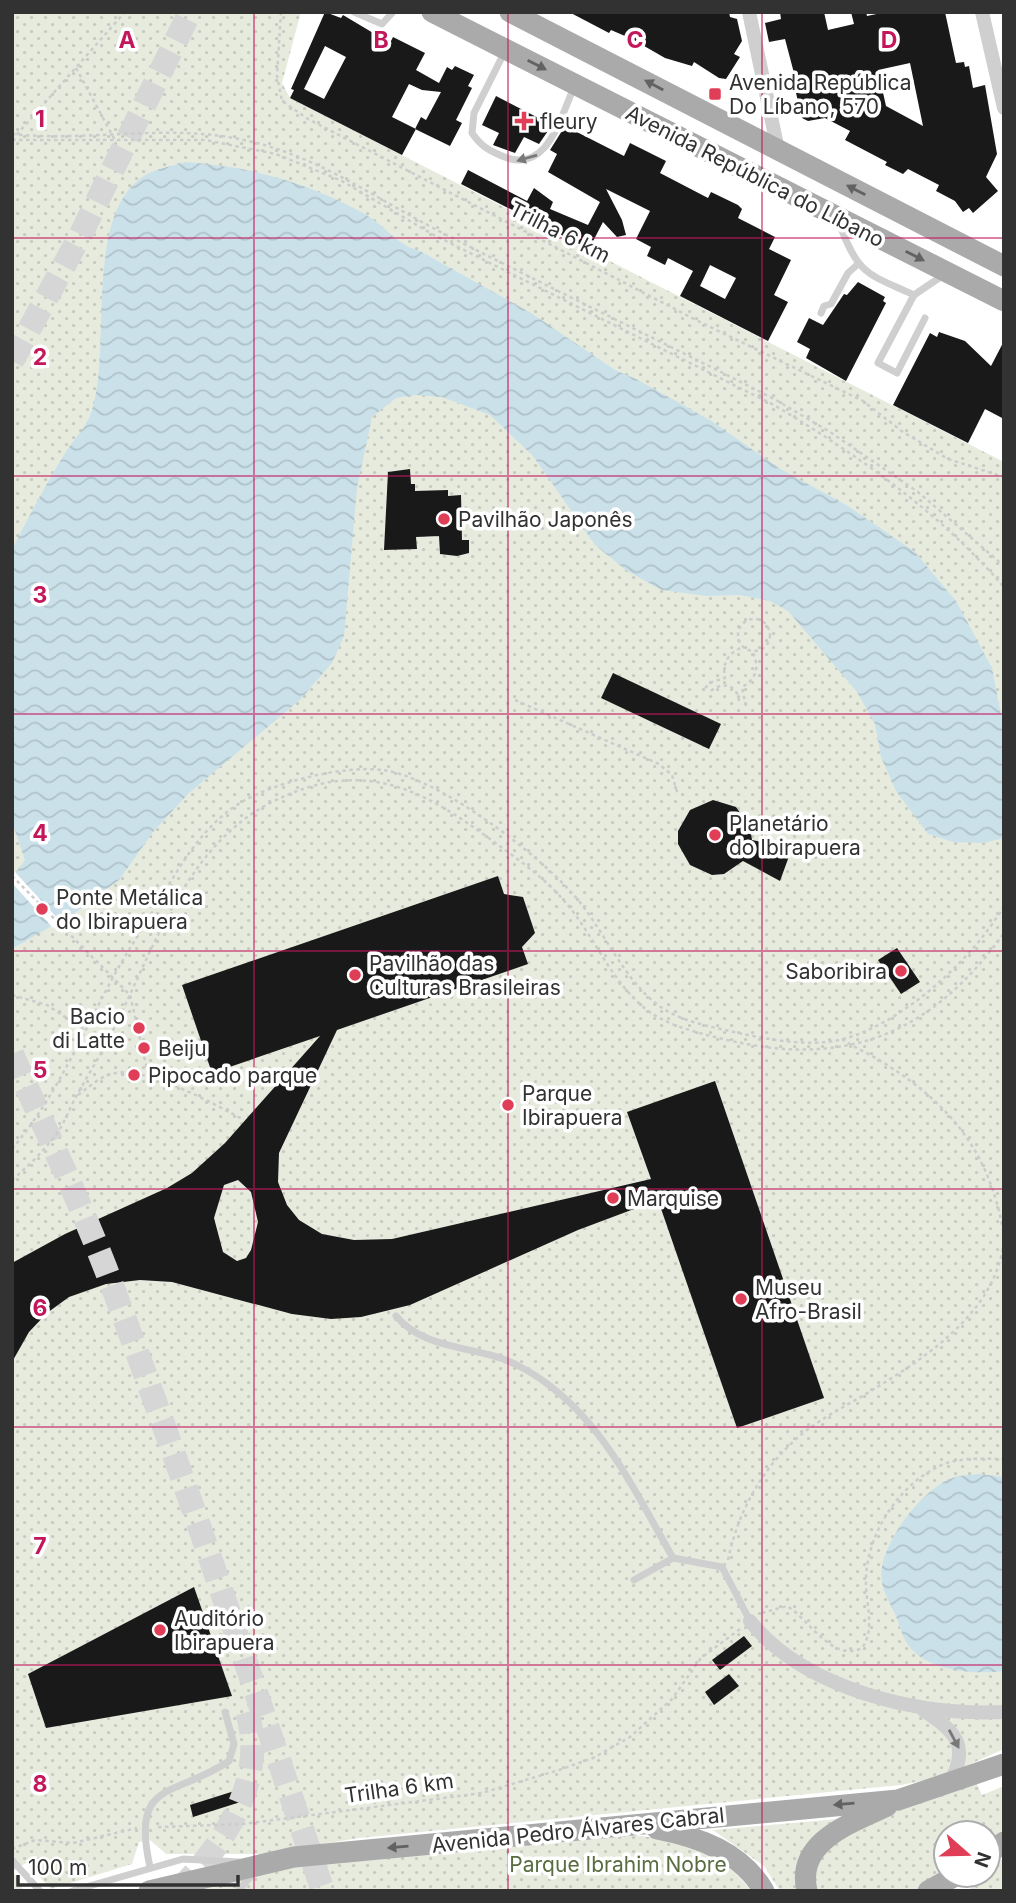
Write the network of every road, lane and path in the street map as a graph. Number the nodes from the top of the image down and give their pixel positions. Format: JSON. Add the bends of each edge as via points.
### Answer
{"nodes":[{"id":1,"x":125,"y":12,"type":"edge"},
{"id":2,"x":281,"y":12,"type":"edge"},
{"id":3,"x":354,"y":12,"type":"edge"},
{"id":4,"x":393,"y":12,"type":"edge"},
{"id":5,"x":432,"y":12,"type":"edge"},
{"id":6,"x":510,"y":12,"type":"edge"},
{"id":7,"x":749,"y":12,"type":"edge"},
{"id":8,"x":982,"y":12,"type":"edge"},
{"id":9,"x":506,"y":50,"type":"junction"},
{"id":10,"x":76,"y":68,"type":"junction"},
{"id":11,"x":575,"y":85,"type":"junction"},
{"id":12,"x":1001,"y":87,"type":"edge"},
{"id":13,"x":1004,"y":108,"type":"edge"},
{"id":14,"x":15,"y":134,"type":"edge"},
{"id":15,"x":112,"y":135,"type":"junction"},
{"id":16,"x":12,"y":140,"type":"edge"},
{"id":17,"x":117,"y":142,"type":"junction"},
{"id":18,"x":778,"y":150,"type":"junction"},
{"id":19,"x":838,"y":217,"type":"junction"},
{"id":20,"x":858,"y":264,"type":"junction"},
{"id":21,"x":1004,"y":266,"type":"edge"},
{"id":22,"x":947,"y":272,"type":"junction"},
{"id":23,"x":914,"y":295,"type":"junction"},
{"id":24,"x":1004,"y":301,"type":"edge"},
{"id":25,"x":821,"y":313,"type":"dead end"},
{"id":26,"x":925,"y":318,"type":"dead end"},
{"id":27,"x":12,"y":448,"type":"edge"},
{"id":28,"x":12,"y":477,"type":"edge"},
{"id":29,"x":1004,"y":477,"type":"edge"},
{"id":30,"x":1004,"y":566,"type":"edge"},
{"id":31,"x":1004,"y":587,"type":"edge"},
{"id":32,"x":743,"y":647,"type":"junction"},
{"id":33,"x":752,"y":651,"type":"junction"},
{"id":34,"x":705,"y":688,"type":"dead end"},
{"id":35,"x":711,"y":691,"type":"dead end"},
{"id":36,"x":516,"y":700,"type":"dead end"},
{"id":37,"x":740,"y":703,"type":"dead end"},
{"id":38,"x":746,"y":706,"type":"dead end"},
{"id":39,"x":678,"y":795,"type":"dead end"},
{"id":40,"x":12,"y":876,"type":"edge"},
{"id":41,"x":1004,"y":906,"type":"edge"},
{"id":42,"x":1004,"y":933,"type":"edge"},
{"id":43,"x":112,"y":980,"type":"junction"},
{"id":44,"x":12,"y":995,"type":"edge"},
{"id":45,"x":130,"y":995,"type":"junction"},
{"id":46,"x":86,"y":1031,"type":"junction"},
{"id":47,"x":842,"y":1039,"type":"junction"},
{"id":48,"x":851,"y":1045,"type":"junction"},
{"id":49,"x":149,"y":1078,"type":"junction"},
{"id":50,"x":76,"y":1097,"type":"junction"},
{"id":51,"x":244,"y":1120,"type":"dead end"},
{"id":52,"x":12,"y":1149,"type":"edge"},
{"id":53,"x":12,"y":1181,"type":"edge"},
{"id":54,"x":1004,"y":1237,"type":"edge"},
{"id":55,"x":1004,"y":1261,"type":"edge"},
{"id":56,"x":999,"y":1270,"type":"junction"},
{"id":57,"x":396,"y":1316,"type":"dead end"},
{"id":58,"x":1004,"y":1459,"type":"edge"},
{"id":59,"x":673,"y":1558,"type":"junction"},
{"id":60,"x":727,"y":1576,"type":"junction"},
{"id":61,"x":634,"y":1580,"type":"dead end"},
{"id":62,"x":769,"y":1609,"type":"dead end"},
{"id":63,"x":744,"y":1626,"type":"junction"},
{"id":64,"x":917,"y":1707,"type":"junction"},
{"id":65,"x":225,"y":1712,"type":"dead end"},
{"id":66,"x":1004,"y":1712,"type":"edge"},
{"id":67,"x":1004,"y":1765,"type":"edge"},
{"id":68,"x":949,"y":1785,"type":"junction"},
{"id":69,"x":898,"y":1800,"type":"junction"},
{"id":70,"x":634,"y":1825,"type":"junction"},
{"id":71,"x":143,"y":1828,"type":"junction"},
{"id":72,"x":12,"y":1849,"type":"edge"},
{"id":73,"x":12,"y":1860,"type":"edge"},
{"id":74,"x":261,"y":1865,"type":"junction"},
{"id":75,"x":149,"y":1867,"type":"junction"},
{"id":76,"x":40,"y":1891,"type":"edge"},
{"id":77,"x":72,"y":1891,"type":"edge"},
{"id":78,"x":149,"y":1891,"type":"edge"},
{"id":79,"x":238,"y":1891,"type":"edge"},
{"id":80,"x":764,"y":1891,"type":"edge"},
{"id":81,"x":807,"y":1891,"type":"edge"}],
"edges":[{"from":1,"to":10,"type":"path"},
{"from":2,"to":29,"type":"path","name":"Trilha 6 km","via":[[277,76],[282,101],[308,120],[863,401],[948,459]]},
{"from":3,"to":4,"type":"lane","via":[[382,24]]},
{"from":5,"to":9,"type":"main road","name":"Avenida República do Líbano"},
{"from":18,"to":6,"type":"main road","name":"Avenida República do Líbano","one_way":true},
{"from":7,"to":18,"type":"street"},
{"from":8,"to":12,"type":"street"},
{"from":9,"to":11,"type":"main road","name":"Avenida República do Líbano","one_way":true},
{"from":11,"to":9,"type":"lane","one_way":true,"via":[[544,152],[514,161],[482,147],[472,133],[474,113]]},
{"from":10,"to":14,"type":"path"},
{"from":10,"to":15,"type":"path"},
{"from":11,"to":19,"type":"main road","name":"Avenida República do Líbano"},
{"from":12,"to":13,"type":"street"},
{"from":14,"to":15,"type":"path"},
{"from":14,"to":16,"type":"path"},
{"from":15,"to":17,"type":"path"},
{"from":15,"to":30,"type":"path","via":[[207,133],[279,148],[341,174],[433,228],[830,432],[918,492]]},
{"from":16,"to":17,"type":"path"},
{"from":17,"to":31,"type":"path","via":[[205,140],[238,145],[276,154],[342,181],[432,234],[774,405],[826,436],[915,498]]},
{"from":21,"to":18,"type":"main road","name":"Avenida República do Líbano","one_way":true},
{"from":19,"to":20,"type":"lane"},
{"from":19,"to":22,"type":"main road","name":"Avenida República do Líbano","one_way":true},
{"from":20,"to":23,"type":"lane","via":[[864,272]]},
{"from":20,"to":25,"type":"lane"},
{"from":22,"to":23,"type":"lane"},
{"from":22,"to":24,"type":"main road","name":"Avenida República do Líbano"},
{"from":23,"to":26,"type":"lane","via":[[878,363],[897,373]]},
{"from":27,"to":28,"type":"path"},
{"from":32,"to":33,"type":"path"},
{"from":32,"to":33,"type":"path","via":[[738,634],[741,625],[749,619],[763,621],[770,638],[762,650]]},
{"from":32,"to":34,"type":"path","via":[[729,655],[725,678]]},
{"from":33,"to":38,"type":"path","via":[[757,666],[752,680],[742,687]]},
{"from":35,"to":37,"type":"path","via":[[720,685],[730,686]]},
{"from":36,"to":39,"type":"path","via":[[659,764],[672,775]]},
{"from":40,"to":43,"type":"path"},
{"from":41,"to":47,"type":"path","via":[[973,948],[928,989],[887,1019]]},
{"from":42,"to":48,"type":"path","via":[[960,987],[928,1012]]},
{"from":43,"to":45,"type":"path"},
{"from":43,"to":46,"type":"path"},
{"from":43,"to":47,"type":"path","via":[[183,860],[225,813],[262,792],[312,777],[381,770],[414,778],[442,793],[540,861],[573,894],[632,977],[660,1007],[686,1020],[732,1031],[805,1043]]},
{"from":44,"to":46,"type":"path","via":[[47,1005]]},
{"from":45,"to":48,"type":"path","via":[[178,899],[199,866],[231,831],[269,803],[312,784],[379,779],[436,802],[532,870],[567,904],[630,995],[656,1016],[696,1032],[764,1047],[807,1051]]},
{"from":45,"to":49,"type":"path"},
{"from":45,"to":50,"type":"path"},
{"from":46,"to":52,"type":"path","via":[[54,1090]]},
{"from":47,"to":48,"type":"path"},
{"from":48,"to":54,"type":"path","via":[[924,1091],[957,1122],[982,1160],[998,1201]]},
{"from":49,"to":50,"type":"path","via":[[118,1072],[99,1079]]},
{"from":49,"to":51,"type":"path"},
{"from":50,"to":53,"type":"path","via":[[56,1134]]},
{"from":54,"to":56,"type":"path"},
{"from":55,"to":56,"type":"path"},
{"from":56,"to":60,"type":"path","via":[[971,1314],[948,1336],[802,1433],[777,1458],[745,1507],[731,1543]]},
{"from":57,"to":59,"type":"lane","via":[[417,1336],[494,1355],[562,1395],[615,1456]]},
{"from":58,"to":62,"type":"path","via":[[946,1464],[923,1476],[881,1523],[868,1556],[870,1632],[862,1648],[831,1645],[787,1606]]},
{"from":59,"to":60,"type":"lane","via":[[722,1567]]},
{"from":59,"to":61,"type":"lane"},
{"from":60,"to":63,"type":"lane"},
{"from":63,"to":64,"type":"street","via":[[816,1675]]},
{"from":63,"to":71,"type":"path","name":"Trilha 6 km","via":[[701,1658],[672,1699],[629,1737],[593,1758],[559,1770],[482,1793],[243,1824]]},
{"from":64,"to":66,"type":"street"},
{"from":64,"to":68,"type":"street","one_way":true,"via":[[939,1720],[959,1744],[958,1770]]},
{"from":65,"to":71,"type":"lane","via":[[234,1744],[229,1761],[160,1795],[148,1810]]},
{"from":67,"to":68,"type":"main road","name":"Avenida Pedro Álvares Cabral"},
{"from":68,"to":69,"type":"main road","name":"Avenida Pedro Álvares Cabral"},
{"from":69,"to":70,"type":"main road","name":"Avenida Pedro Álvares Cabral","one_way":true},
{"from":69,"to":81,"type":"main road","via":[[821,1841],[809,1856],[804,1873]]},
{"from":70,"to":74,"type":"main road","name":"Avenida Pedro Álvares Cabral","one_way":true,"via":[[294,1857]]},
{"from":70,"to":80,"type":"main road","via":[[706,1841],[744,1866]]},
{"from":71,"to":72,"type":"path","name":"Trilha 6 km","via":[[73,1843],[35,1840]]},
{"from":71,"to":75,"type":"lane"},
{"from":73,"to":76,"type":"lane"},
{"from":74,"to":75,"type":"lane","via":[[198,1858]]},
{"from":74,"to":78,"type":"main road","name":"Avenida Pedro Álvares Cabral"},
{"from":74,"to":79,"type":"lane"},
{"from":75,"to":77,"type":"lane"}]}
